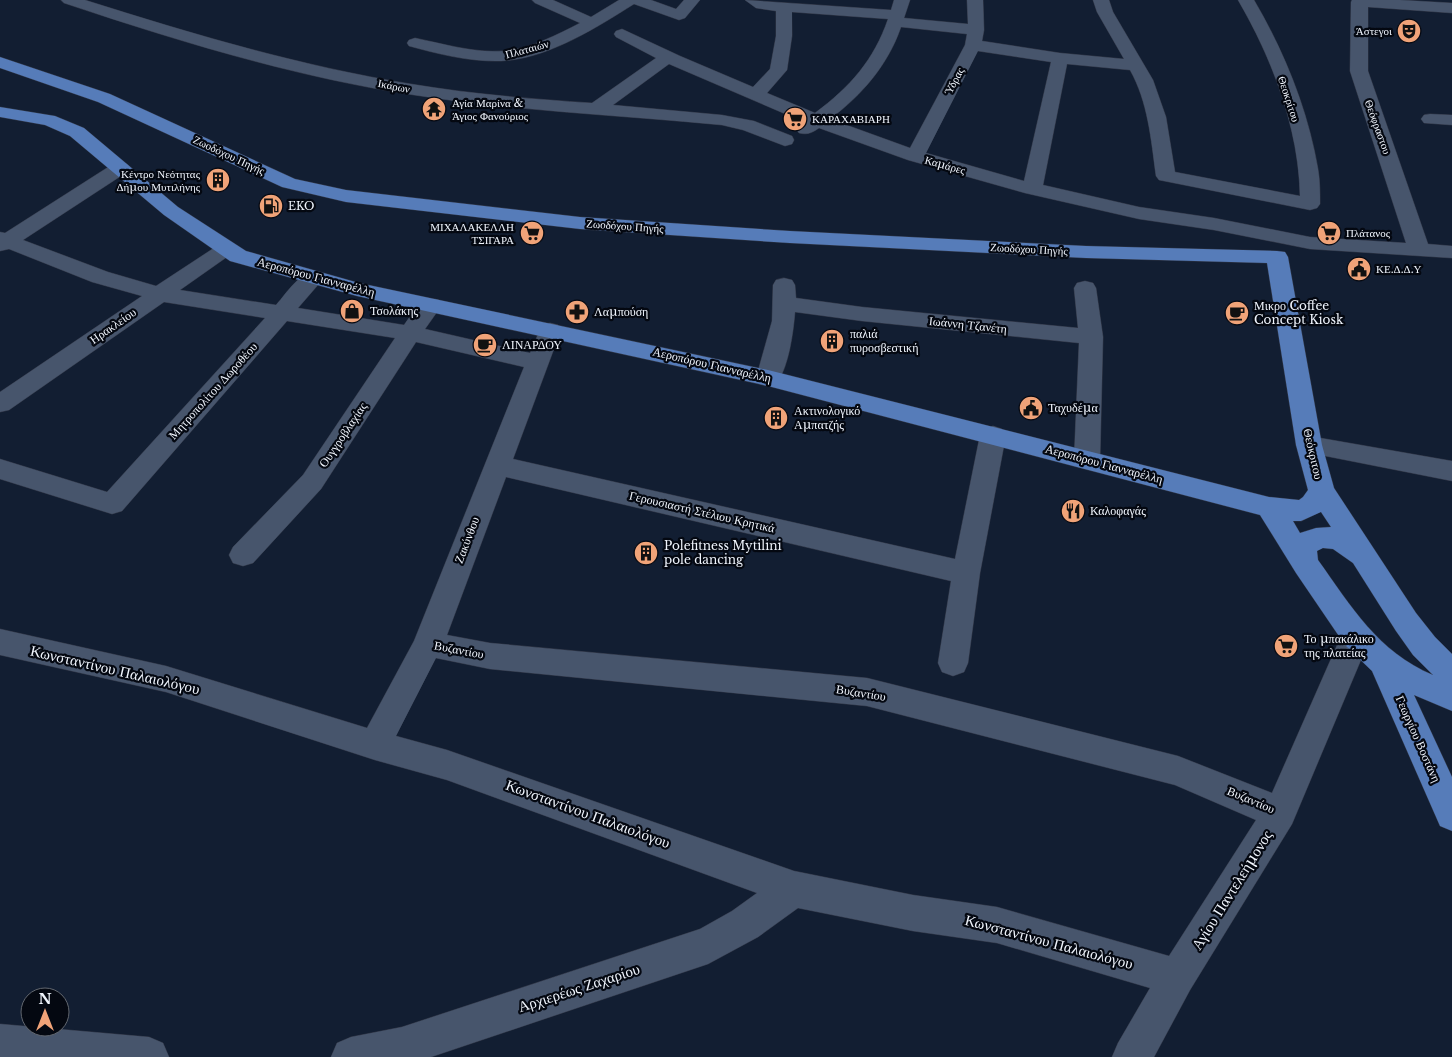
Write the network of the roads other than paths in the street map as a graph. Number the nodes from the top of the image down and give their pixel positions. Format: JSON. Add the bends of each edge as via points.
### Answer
{"nodes":[{"id":1,"x":69,"y":0,"type":"edge"},
{"id":2,"x":540,"y":0,"type":"edge"},
{"id":3,"x":630,"y":0,"type":"edge"},
{"id":4,"x":636,"y":0,"type":"edge"},
{"id":5,"x":692,"y":0,"type":"edge"},
{"id":6,"x":975,"y":0,"type":"edge"},
{"id":7,"x":1101,"y":0,"type":"edge"},
{"id":8,"x":1246,"y":0,"type":"edge"},
{"id":9,"x":1360,"y":1,"type":"edge"},
{"id":10,"x":759,"y":2,"type":"edge"},
{"id":11,"x":784,"y":6,"type":"junction"},
{"id":12,"x":1452,"y":8,"type":"edge"},
{"id":13,"x":896,"y":17,"type":"edge"},
{"id":14,"x":594,"y":24,"type":"junction"},
{"id":15,"x":622,"y":34,"type":"dead end"},
{"id":16,"x":974,"y":37,"type":"junction"},
{"id":17,"x":415,"y":43,"type":"dead end"},
{"id":18,"x":668,"y":57,"type":"junction"},
{"id":19,"x":1060,"y":58,"type":"junction"},
{"id":20,"x":0,"y":62,"type":"edge"},
{"id":21,"x":1134,"y":64,"type":"junction"},
{"id":22,"x":756,"y":94,"type":"junction"},
{"id":23,"x":594,"y":110,"type":"junction"},
{"id":24,"x":0,"y":112,"type":"edge"},
{"id":25,"x":1430,"y":119,"type":"dead end"},
{"id":26,"x":1452,"y":120,"type":"edge"},
{"id":27,"x":818,"y":121,"type":"junction"},
{"id":28,"x":785,"y":140,"type":"junction"},
{"id":29,"x":766,"y":152,"type":"dead end"},
{"id":30,"x":915,"y":156,"type":"junction"},
{"id":31,"x":120,"y":168,"type":"junction"},
{"id":32,"x":1032,"y":189,"type":"junction"},
{"id":33,"x":1310,"y":204,"type":"junction"},
{"id":34,"x":2,"y":241,"type":"edge"},
{"id":35,"x":227,"y":248,"type":"junction"},
{"id":36,"x":1281,"y":248,"type":"junction"},
{"id":37,"x":1420,"y":250,"type":"junction"},
{"id":38,"x":1452,"y":252,"type":"edge"},
{"id":39,"x":313,"y":278,"type":"junction"},
{"id":40,"x":1086,"y":288,"type":"dead end"},
{"id":41,"x":159,"y":294,"type":"junction"},
{"id":42,"x":431,"y":305,"type":"junction"},
{"id":43,"x":282,"y":313,"type":"junction"},
{"id":44,"x":550,"y":330,"type":"junction"},
{"id":45,"x":410,"y":333,"type":"junction"},
{"id":46,"x":1091,"y":337,"type":"junction"},
{"id":47,"x":537,"y":362,"type":"junction"},
{"id":48,"x":768,"y":378,"type":"junction"},
{"id":49,"x":0,"y":404,"type":"edge"},
{"id":50,"x":993,"y":435,"type":"junction"},
{"id":51,"x":1309,"y":445,"type":"junction"},
{"id":52,"x":1087,"y":460,"type":"junction"},
{"id":53,"x":496,"y":465,"type":"junction"},
{"id":54,"x":0,"y":469,"type":"edge"},
{"id":55,"x":1452,"y":470,"type":"edge"},
{"id":56,"x":1322,"y":490,"type":"junction"},
{"id":57,"x":1269,"y":507,"type":"junction"},
{"id":58,"x":243,"y":555,"type":"dead end"},
{"id":59,"x":1367,"y":560,"type":"junction"},
{"id":60,"x":1306,"y":565,"type":"junction"},
{"id":61,"x":966,"y":572,"type":"junction"},
{"id":62,"x":1356,"y":636,"type":"junction"},
{"id":63,"x":0,"y":642,"type":"edge"},
{"id":64,"x":428,"y":644,"type":"junction"},
{"id":65,"x":953,"y":663,"type":"dead end"},
{"id":66,"x":1384,"y":663,"type":"junction"},
{"id":67,"x":1452,"y":674,"type":"edge"},
{"id":68,"x":1452,"y":697,"type":"edge"},
{"id":69,"x":375,"y":745,"type":"junction"},
{"id":70,"x":1280,"y":813,"type":"junction"},
{"id":71,"x":1452,"y":815,"type":"edge"},
{"id":72,"x":794,"y":889,"type":"junction"},
{"id":73,"x":1177,"y":977,"type":"junction"},
{"id":74,"x":0,"y":1044,"type":"edge"},
{"id":75,"x":149,"y":1057,"type":"edge"},
{"id":76,"x":350,"y":1057,"type":"edge"},
{"id":77,"x":1132,"y":1057,"type":"edge"}],
"edges":[{"from":1,"to":23,"type":"street","name":"Ικάρων","via":[[213,45],[330,74],[412,90]]},
{"from":2,"to":14,"type":"street"},
{"from":3,"to":14,"type":"street","name":"Πλαταιών"},
{"from":4,"to":5,"type":"street","via":[[679,15]]},
{"from":6,"to":16,"type":"street","name":"Ύδρας"},
{"from":7,"to":21,"type":"street"},
{"from":8,"to":33,"type":"street","name":"Θεοκρίτου","via":[[1262,27],[1292,101],[1309,170]]},
{"from":9,"to":12,"type":"street"},
{"from":9,"to":37,"type":"street","name":"Θεόφραστου","via":[[1359,72]]},
{"from":10,"to":11,"type":"street"},
{"from":11,"to":13,"type":"street"},
{"from":11,"to":22,"type":"street","via":[[784,36],[778,70]]},
{"from":13,"to":16,"type":"street"},
{"from":13,"to":27,"type":"street","via":[[885,49],[873,67]]},
{"from":14,"to":17,"type":"street","name":"Πλαταιών","via":[[564,39],[499,56]]},
{"from":15,"to":18,"type":"street","name":"Καμάρες"},
{"from":16,"to":19,"type":"street"},
{"from":16,"to":30,"type":"street","name":"Ύδρας"},
{"from":18,"to":22,"type":"street","name":"Καμάρες"},
{"from":18,"to":23,"type":"street"},
{"from":19,"to":21,"type":"street"},
{"from":19,"to":32,"type":"street"},
{"from":20,"to":36,"type":"main road","name":"Ζωοδόχου Πηγής","via":[[104,98],[290,183],[393,203],[580,223],[705,232],[1086,252]]},
{"from":21,"to":33,"type":"street","via":[[1144,80],[1157,117],[1166,176]]},
{"from":22,"to":27,"type":"street","name":"Καμάρες"},
{"from":23,"to":28,"type":"street","name":"Ικάρων","via":[[722,120],[748,125]]},
{"from":24,"to":31,"type":"main road","name":"Αεροπόρου Γιανναρέλλη","via":[[62,124],[83,136]]},
{"from":25,"to":26,"type":"street"},
{"from":27,"to":28,"type":"street"},
{"from":27,"to":30,"type":"street","name":"Καμάρες"},
{"from":28,"to":29,"type":"street"},
{"from":30,"to":32,"type":"street","name":"Καμάρες"},
{"from":31,"to":34,"type":"street"},
{"from":31,"to":35,"type":"main road","name":"Αεροπόρου Γιανναρέλλη","via":[[171,211]]},
{"from":32,"to":36,"type":"street","name":"Καμάρες","via":[[1139,213],[1214,224]]},
{"from":33,"to":36,"type":"street"},
{"from":34,"to":41,"type":"street","via":[[100,277]]},
{"from":35,"to":39,"type":"main road","name":"Αεροπόρου Γιανναρέλλη","via":[[238,256]]},
{"from":35,"to":41,"type":"street","name":"Ηρακλείου"},
{"from":36,"to":37,"type":"street","name":"Καμάρες","via":[[1324,244]]},
{"from":36,"to":51,"type":"main road","name":"Θεόκριτου"},
{"from":37,"to":38,"type":"street","name":"Καμάρες"},
{"from":39,"to":42,"type":"main road","name":"Αεροπόρου Γιανναρέλλη"},
{"from":39,"to":43,"type":"street","name":"Μητροπολίτου Δωροθέου"},
{"from":40,"to":46,"type":"street"},
{"from":41,"to":43,"type":"street"},
{"from":41,"to":49,"type":"street","name":"Ηρακλείου"},
{"from":42,"to":44,"type":"main road","name":"Αεροπόρου Γιανναρέλλη"},
{"from":42,"to":45,"type":"street","name":"Ουγγροβλαχίας"},
{"from":43,"to":45,"type":"street"},
{"from":43,"to":54,"type":"street","name":"Μητροπολίτου Δωροθέου","via":[[112,504]]},
{"from":44,"to":47,"type":"street","name":"Ζακύνθου"},
{"from":44,"to":48,"type":"main road","name":"Αεροπόρου Γιανναρέλλη"},
{"from":45,"to":47,"type":"street"},
{"from":45,"to":58,"type":"street","name":"Ουγγροβλαχίας","via":[[312,482]]},
{"from":46,"to":48,"type":"street","name":"Ιωάννη Τζανέτη","via":[[862,314],[784,294],[784,327]]},
{"from":46,"to":52,"type":"street"},
{"from":47,"to":53,"type":"street","name":"Ζακύνθου"},
{"from":48,"to":50,"type":"main road","name":"Αεροπόρου Γιανναρέλλη"},
{"from":50,"to":52,"type":"main road","name":"Αεροπόρου Γιανναρέλλη"},
{"from":50,"to":61,"type":"street"},
{"from":51,"to":55,"type":"street"},
{"from":51,"to":56,"type":"main road","name":"Θεόκριτου"},
{"from":52,"to":57,"type":"main road","name":"Αεροπόρου Γιανναρέλλη"},
{"from":53,"to":61,"type":"street","name":"Γερουσιαστή Στέλιου Κρητικά"},
{"from":53,"to":64,"type":"street","name":"Ζακύνθου"},
{"from":56,"to":57,"type":"main road","name":"Αεροπόρου Γιανναρέλλη","via":[[1311,507],[1299,511]]},
{"from":56,"to":59,"type":"main road","name":"Θεόκριτου"},
{"from":57,"to":60,"type":"main road"},
{"from":59,"to":60,"type":"main road","via":[[1347,544],[1320,538],[1310,540],[1303,548],[1302,557]]},
{"from":59,"to":67,"type":"main road","name":"Θεόκριτου","via":[[1410,628]]},
{"from":60,"to":62,"type":"main road"},
{"from":61,"to":65,"type":"street"},
{"from":62,"to":66,"type":"main road"},
{"from":62,"to":70,"type":"street","name":"Αγίου Παντελεήμονος"},
{"from":63,"to":69,"type":"street","name":"Κωνσταντίνου Παλαιολόγου","via":[[166,679]]},
{"from":64,"to":69,"type":"street","name":"Ζακύνθου"},
{"from":64,"to":70,"type":"street","name":"Βυζαντίου","via":[[490,656],[867,692],[1178,770]]},
{"from":66,"to":68,"type":"main road","via":[[1416,684]]},
{"from":66,"to":71,"type":"main road","name":"Γεωργίου Βοστάνη"},
{"from":69,"to":72,"type":"street","name":"Κωνσταντίνου Παλαιολόγου","via":[[456,768]]},
{"from":70,"to":73,"type":"street","name":"Αγίου Παντελεήμονος"},
{"from":72,"to":73,"type":"street","name":"Κωνσταντίνου Παλαιολόγου","via":[[913,913],[997,925]]},
{"from":72,"to":76,"type":"street","name":"Αρχιερέως Ζαχαρίου","via":[[745,924],[708,945],[402,1047]]},
{"from":73,"to":77,"type":"street","name":"Αγίου Παντελεήμονος"},
{"from":74,"to":75,"type":"street"}]}
